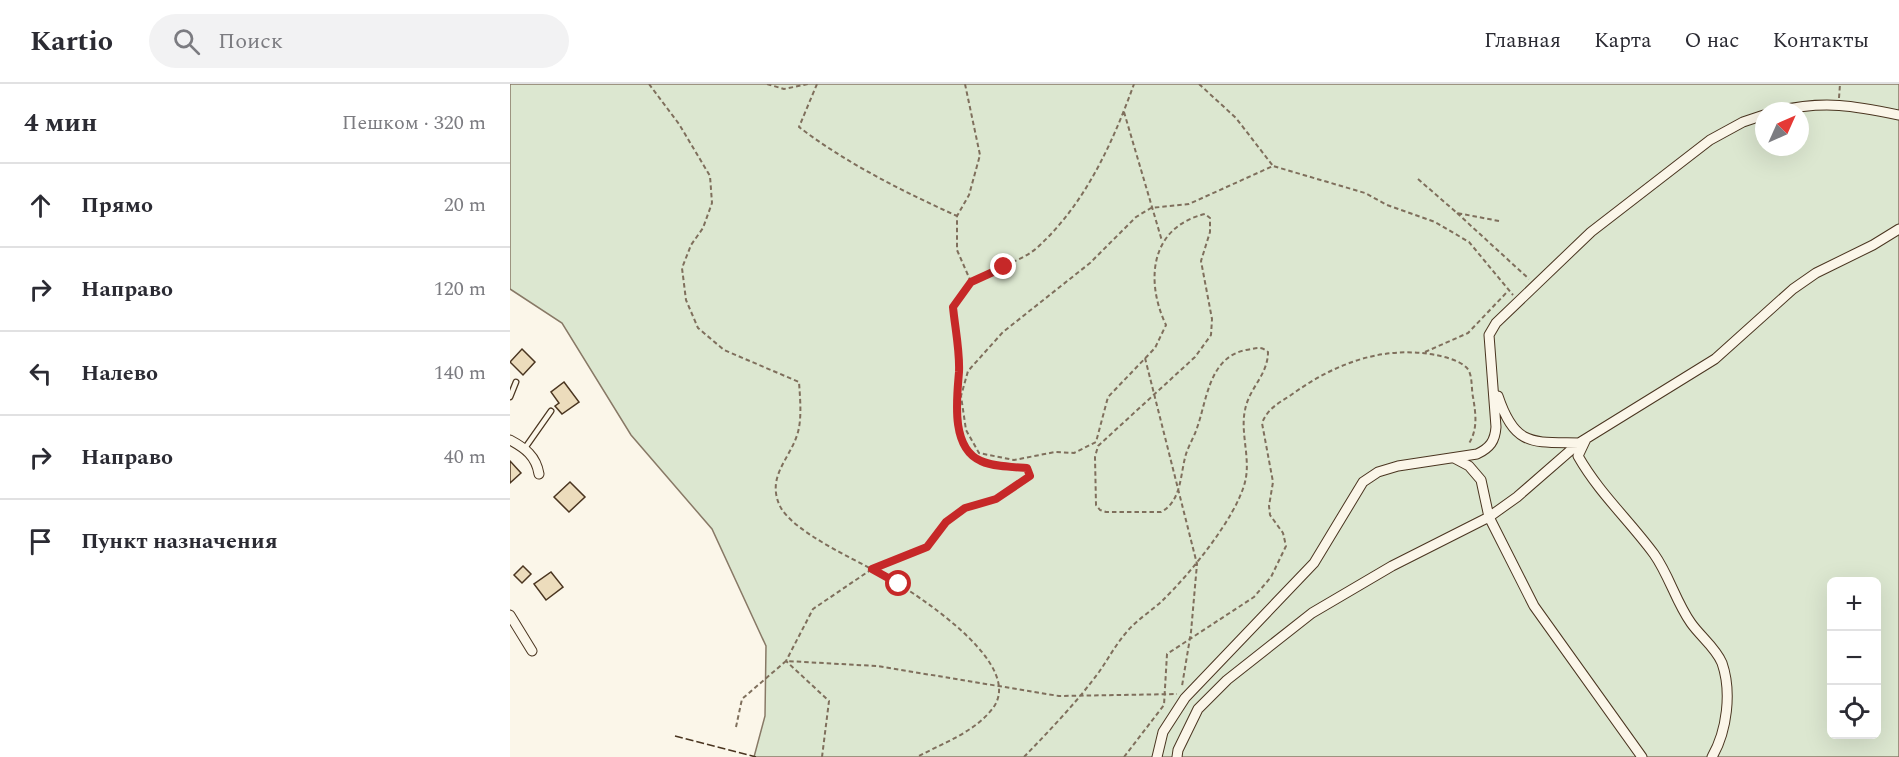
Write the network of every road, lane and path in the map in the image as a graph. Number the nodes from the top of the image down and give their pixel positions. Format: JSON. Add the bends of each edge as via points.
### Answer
{"nodes":[{"id":1,"x":649,"y":84,"type":"edge"},
{"id":2,"x":767,"y":84,"type":"edge"},
{"id":3,"x":808,"y":84,"type":"edge"},
{"id":4,"x":817,"y":84,"type":"edge"},
{"id":5,"x":965,"y":84,"type":"edge"},
{"id":6,"x":1134,"y":84,"type":"edge"},
{"id":7,"x":1199,"y":84,"type":"edge"},
{"id":8,"x":1840,"y":84,"type":"edge"},
{"id":9,"x":1838,"y":104,"type":"junction"},
{"id":10,"x":1809,"y":106,"type":"edge"},
{"id":11,"x":1124,"y":112,"type":"junction"},
{"id":12,"x":1899,"y":115,"type":"edge"},
{"id":13,"x":1755,"y":118,"type":"edge"},
{"id":14,"x":1273,"y":166,"type":"junction"},
{"id":15,"x":1418,"y":179,"type":"dead end"},
{"id":16,"x":1151,"y":208,"type":"junction"},
{"id":17,"x":1457,"y":213,"type":"junction"},
{"id":18,"x":957,"y":216,"type":"junction"},
{"id":19,"x":1499,"y":221,"type":"dead end"},
{"id":20,"x":1899,"y":229,"type":"edge"},
{"id":21,"x":1162,"y":241,"type":"junction"},
{"id":22,"x":971,"y":282,"type":"junction"},
{"id":23,"x":1535,"y":285,"type":"junction"},
{"id":24,"x":1508,"y":291,"type":"junction"},
{"id":25,"x":1521,"y":300,"type":"junction"},
{"id":26,"x":1423,"y":353,"type":"junction"},
{"id":27,"x":1144,"y":358,"type":"junction"},
{"id":28,"x":516,"y":382,"type":"dead end"},
{"id":29,"x":1494,"y":386,"type":"junction"},
{"id":30,"x":1154,"y":394,"type":"junction"},
{"id":31,"x":510,"y":397,"type":"edge"},
{"id":32,"x":551,"y":411,"type":"dead end"},
{"id":33,"x":510,"y":440,"type":"edge"},
{"id":34,"x":1583,"y":441,"type":"junction"},
{"id":35,"x":525,"y":448,"type":"junction"},
{"id":36,"x":1466,"y":448,"type":"dead end"},
{"id":37,"x":1454,"y":458,"type":"junction"},
{"id":38,"x":539,"y":474,"type":"dead end"},
{"id":39,"x":1178,"y":491,"type":"junction"},
{"id":40,"x":1489,"y":517,"type":"junction"},
{"id":41,"x":1197,"y":564,"type":"junction"},
{"id":42,"x":872,"y":569,"type":"junction"},
{"id":43,"x":510,"y":615,"type":"edge"},
{"id":44,"x":1190,"y":638,"type":"junction"},
{"id":45,"x":532,"y":651,"type":"dead end"},
{"id":46,"x":786,"y":661,"type":"junction"},
{"id":47,"x":999,"y":686,"type":"junction"},
{"id":48,"x":1164,"y":694,"type":"junction"},
{"id":49,"x":1079,"y":696,"type":"junction"},
{"id":50,"x":1182,"y":696,"type":"junction"},
{"id":51,"x":736,"y":727,"type":"dead end"},
{"id":52,"x":822,"y":757,"type":"edge"},
{"id":53,"x":917,"y":757,"type":"edge"},
{"id":54,"x":1024,"y":757,"type":"edge"},
{"id":55,"x":1124,"y":757,"type":"edge"},
{"id":56,"x":1157,"y":757,"type":"edge"},
{"id":57,"x":1177,"y":757,"type":"edge"},
{"id":58,"x":1642,"y":757,"type":"edge"},
{"id":59,"x":1712,"y":757,"type":"edge"}],
"edges":[{"from":1,"to":42,"type":"path","via":[[710,176],[712,203],[682,268],[686,300],[698,328],[724,350],[799,382],[798,432],[774,483],[779,506],[802,529]]},
{"from":2,"to":3,"type":"path","via":[[784,89]]},
{"from":4,"to":18,"type":"path","via":[[799,127],[821,144],[902,190]]},
{"from":5,"to":18,"type":"path","via":[[980,155],[969,195]]},
{"from":6,"to":11,"type":"path"},
{"from":7,"to":14,"type":"path","via":[[1236,118]]},
{"from":8,"to":9,"type":"path"},
{"from":9,"to":10,"type":"street"},
{"from":9,"to":12,"type":"street"},
{"from":11,"to":16,"type":"path"},
{"from":11,"to":22,"type":"path","via":[[1085,192],[1039,246]]},
{"from":13,"to":23,"type":"street","via":[[1710,141],[1591,232]]},
{"from":14,"to":16,"type":"path","via":[[1189,204]]},
{"from":14,"to":24,"type":"path","via":[[1365,193],[1435,222],[1469,242]]},
{"from":15,"to":17,"type":"path"},
{"from":16,"to":21,"type":"path"},
{"from":16,"to":27,"type":"path","via":[[1003,332],[968,370],[961,396],[966,430],[979,453],[1014,460],[1085,450],[1096,442],[1108,397]]},
{"from":17,"to":19,"type":"path"},
{"from":17,"to":23,"type":"path"},
{"from":18,"to":22,"type":"path","via":[[957,250]]},
{"from":20,"to":34,"type":"street","via":[[1816,273],[1715,359]]},
{"from":21,"to":27,"type":"path","via":[[1152,282],[1166,325],[1155,348]]},
{"from":21,"to":30,"type":"path","via":[[1173,227],[1193,216],[1205,214],[1210,218],[1201,261],[1212,327],[1211,336],[1195,357]]},
{"from":22,"to":42,"type":"path","via":[[953,307],[959,370],[955,397],[958,427],[969,452],[980,461],[1027,468],[1030,476],[996,499],[965,508],[946,522],[927,547]]},
{"from":23,"to":25,"type":"street"},
{"from":24,"to":25,"type":"path"},
{"from":24,"to":26,"type":"path","via":[[1468,333]]},
{"from":25,"to":29,"type":"street","via":[[1496,323],[1490,335]]},
{"from":26,"to":36,"type":"path","via":[[1449,358],[1466,367],[1470,375],[1477,420]]},
{"from":26,"to":44,"type":"path","via":[[1393,352],[1358,358],[1307,382],[1271,408],[1262,423],[1274,482],[1269,506],[1286,546],[1271,578],[1254,597]]},
{"from":27,"to":30,"type":"path"},
{"from":28,"to":31,"type":"lane"},
{"from":29,"to":34,"type":"street","via":[[1506,419],[1522,436],[1535,442]]},
{"from":29,"to":37,"type":"street","via":[[1495,439],[1477,454]]},
{"from":30,"to":39,"type":"path"},
{"from":30,"to":39,"type":"path","via":[[1098,446],[1096,505],[1106,512],[1161,512]]},
{"from":32,"to":35,"type":"lane"},
{"from":33,"to":35,"type":"street"},
{"from":34,"to":40,"type":"street"},
{"from":34,"to":59,"type":"street","via":[[1578,456],[1590,477],[1655,556],[1691,623],[1721,662],[1727,703]]},
{"from":35,"to":38,"type":"street","via":[[534,457]]},
{"from":37,"to":40,"type":"street","via":[[1469,466],[1481,480]]},
{"from":37,"to":50,"type":"street","via":[[1398,466],[1363,482],[1309,568]]},
{"from":39,"to":41,"type":"path"},
{"from":39,"to":41,"type":"path","via":[[1211,380],[1238,351],[1265,349],[1268,363],[1247,399],[1244,414],[1245,483],[1234,508]]},
{"from":40,"to":57,"type":"street","via":[[1392,566],[1312,613],[1227,680],[1198,709]]},
{"from":40,"to":58,"type":"street","via":[[1534,606]]},
{"from":41,"to":44,"type":"path"},
{"from":41,"to":49,"type":"path","via":[[1125,633]]},
{"from":42,"to":46,"type":"path","via":[[813,609]]},
{"from":42,"to":47,"type":"path","via":[[962,630],[992,663]]},
{"from":43,"to":45,"type":"street"},
{"from":44,"to":48,"type":"path","via":[[1167,654]]},
{"from":44,"to":50,"type":"path"},
{"from":46,"to":47,"type":"path","via":[[877,666]]},
{"from":46,"to":51,"type":"path","via":[[742,699]]},
{"from":46,"to":52,"type":"path","via":[[829,701]]},
{"from":47,"to":49,"type":"path"},
{"from":47,"to":53,"type":"path","via":[[995,705],[979,724]]},
{"from":48,"to":49,"type":"path"},
{"from":48,"to":50,"type":"path"},
{"from":48,"to":55,"type":"path","via":[[1164,705]]},
{"from":49,"to":54,"type":"path"},
{"from":50,"to":56,"type":"street","via":[[1163,732]]}]}
